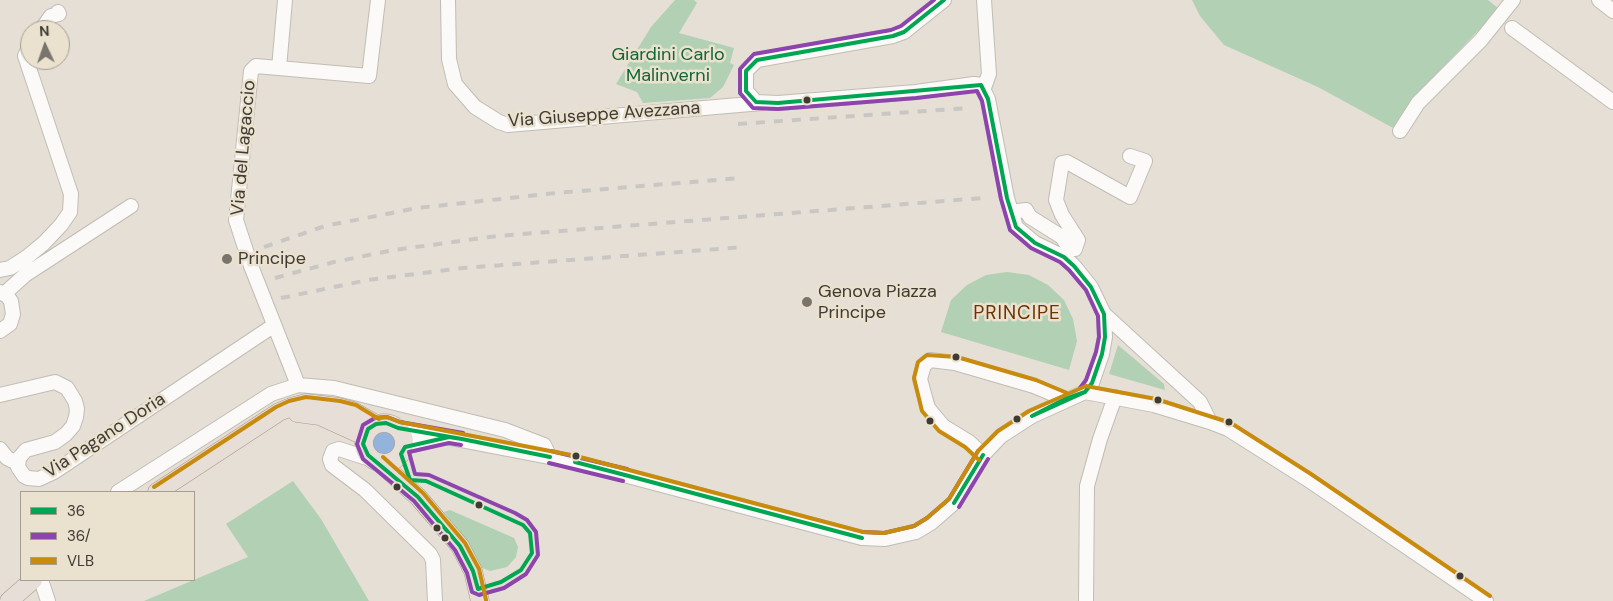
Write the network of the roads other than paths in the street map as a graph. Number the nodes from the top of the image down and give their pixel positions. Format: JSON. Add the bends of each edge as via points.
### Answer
{"nodes":[{"id":1,"x":286,"y":0,"type":"edge"},
{"id":2,"x":378,"y":0,"type":"edge"},
{"id":3,"x":448,"y":0,"type":"edge"},
{"id":4,"x":944,"y":0,"type":"edge"},
{"id":5,"x":984,"y":0,"type":"edge"},
{"id":6,"x":1513,"y":0,"type":"edge"},
{"id":7,"x":1599,"y":0,"type":"edge"},
{"id":8,"x":1613,"y":10,"type":"edge"},
{"id":9,"x":58,"y":12,"type":"dead end"},
{"id":10,"x":48,"y":20,"type":"edge"},
{"id":11,"x":1512,"y":28,"type":"dead end"},
{"id":12,"x":278,"y":68,"type":"junction"},
{"id":13,"x":34,"y":70,"type":"edge"},
{"id":14,"x":984,"y":88,"type":"junction"},
{"id":15,"x":1613,"y":102,"type":"edge"},
{"id":16,"x":763,"y":103,"type":"junction"},
{"id":17,"x":1400,"y":131,"type":"dead end"},
{"id":18,"x":1130,"y":156,"type":"dead end"},
{"id":19,"x":131,"y":206,"type":"dead end"},
{"id":20,"x":1011,"y":212,"type":"junction"},
{"id":21,"x":0,"y":270,"type":"edge"},
{"id":22,"x":2,"y":293,"type":"edge"},
{"id":23,"x":1104,"y":314,"type":"junction"},
{"id":24,"x":275,"y":330,"type":"junction"},
{"id":25,"x":0,"y":331,"type":"edge"},
{"id":26,"x":292,"y":384,"type":"junction"},
{"id":27,"x":1085,"y":392,"type":"junction"},
{"id":28,"x":0,"y":395,"type":"edge"},
{"id":29,"x":1115,"y":397,"type":"junction"},
{"id":30,"x":1065,"y":400,"type":"junction"},
{"id":31,"x":1210,"y":422,"type":"junction"},
{"id":32,"x":398,"y":428,"type":"junction"},
{"id":33,"x":370,"y":430,"type":"junction"},
{"id":34,"x":450,"y":437,"type":"junction"},
{"id":35,"x":0,"y":449,"type":"edge"},
{"id":36,"x":403,"y":451,"type":"junction"},
{"id":37,"x":983,"y":455,"type":"junction"},
{"id":38,"x":550,"y":457,"type":"junction"},
{"id":39,"x":376,"y":461,"type":"junction"},
{"id":40,"x":17,"y":463,"type":"junction"},
{"id":41,"x":120,"y":491,"type":"edge"},
{"id":42,"x":160,"y":491,"type":"edge"},
{"id":43,"x":418,"y":497,"type":"junction"},
{"id":44,"x":32,"y":581,"type":"edge"},
{"id":45,"x":41,"y":581,"type":"edge"},
{"id":46,"x":9,"y":601,"type":"edge"},
{"id":47,"x":48,"y":601,"type":"edge"},
{"id":48,"x":435,"y":601,"type":"edge"},
{"id":49,"x":480,"y":601,"type":"edge"},
{"id":50,"x":1086,"y":601,"type":"edge"},
{"id":51,"x":1486,"y":601,"type":"edge"}],
"edges":[{"from":1,"to":12,"type":"street"},
{"from":2,"to":12,"type":"street","name":"Via del Lagaccio","via":[[369,76]]},
{"from":3,"to":16,"type":"street","name":"Via Giuseppe Avezzana","via":[[448,46],[455,84],[475,107],[498,122],[508,125]]},
{"from":4,"to":16,"type":"street","via":[[904,32],[894,36],[754,62],[745,74],[746,91],[753,100]]},
{"from":5,"to":14,"type":"street","via":[[989,74]]},
{"from":6,"to":17,"type":"street","via":[[1481,40],[1432,87]]},
{"from":7,"to":8,"type":"street"},
{"from":9,"to":10,"type":"street"},
{"from":11,"to":15,"type":"street"},
{"from":12,"to":24,"type":"street","name":"Via del Lagaccio","via":[[256,66],[250,71],[236,210],[244,247]]},
{"from":13,"to":21,"type":"street","via":[[71,194],[70,212],[44,243],[10,268]]},
{"from":14,"to":16,"type":"street","name":"Via Giuseppe Avezzana","via":[[974,84],[916,92]]},
{"from":14,"to":20,"type":"street"},
{"from":18,"to":20,"type":"street","via":[[1145,160],[1130,196],[1064,162],[1056,200],[1078,240],[1077,247],[1070,249],[1062,238],[1030,217],[1026,210]]},
{"from":19,"to":22,"type":"street"},
{"from":20,"to":23,"type":"street","via":[[1016,227],[1023,234],[1064,257],[1083,276]]},
{"from":22,"to":25,"type":"street","via":[[11,301],[13,314],[10,324]]},
{"from":23,"to":27,"type":"street","via":[[1102,354],[1092,383]]},
{"from":23,"to":31,"type":"street","via":[[1200,402]]},
{"from":24,"to":26,"type":"street","name":"Via del Lagaccio"},
{"from":24,"to":40,"type":"street","name":"Via Pagano Doria","via":[[46,476],[28,478]]},
{"from":26,"to":38,"type":"street","via":[[334,388],[505,430],[544,445]]},
{"from":26,"to":41,"type":"street","via":[[271,394]]},
{"from":27,"to":29,"type":"street"},
{"from":27,"to":30,"type":"street"},
{"from":28,"to":40,"type":"street","name":"Via Pagano Doria","via":[[55,382],[67,388],[77,409],[73,426],[62,438],[26,450]]},
{"from":29,"to":31,"type":"street"},
{"from":29,"to":50,"type":"street","via":[[1087,486]]},
{"from":30,"to":37,"type":"street","via":[[1001,436]]},
{"from":30,"to":37,"type":"street","via":[[1034,386],[956,363],[930,360],[924,365],[920,379],[928,408],[943,426]]},
{"from":31,"to":51,"type":"street","via":[[1253,444]]},
{"from":32,"to":33,"type":"main road","via":[[386,422]]},
{"from":32,"to":34,"type":"street"},
{"from":32,"to":36,"type":"main road","via":[[405,440]]},
{"from":33,"to":39,"type":"main road","via":[[364,447]]},
{"from":33,"to":42,"type":"main road","via":[[353,411],[306,403],[280,412]]},
{"from":34,"to":36,"type":"street"},
{"from":34,"to":38,"type":"street"},
{"from":35,"to":40,"type":"street"},
{"from":36,"to":39,"type":"main road","via":[[392,460]]},
{"from":36,"to":43,"type":"main road"},
{"from":37,"to":38,"type":"street","via":[[962,492],[943,514],[916,532],[885,539],[862,538]]},
{"from":39,"to":43,"type":"main road"},
{"from":39,"to":48,"type":"street","via":[[339,449],[334,450],[330,459],[332,465],[365,490],[430,554]]},
{"from":43,"to":49,"type":"main road","via":[[460,546],[473,571]]},
{"from":44,"to":46,"type":"main road"},
{"from":45,"to":47,"type":"street"}]}
